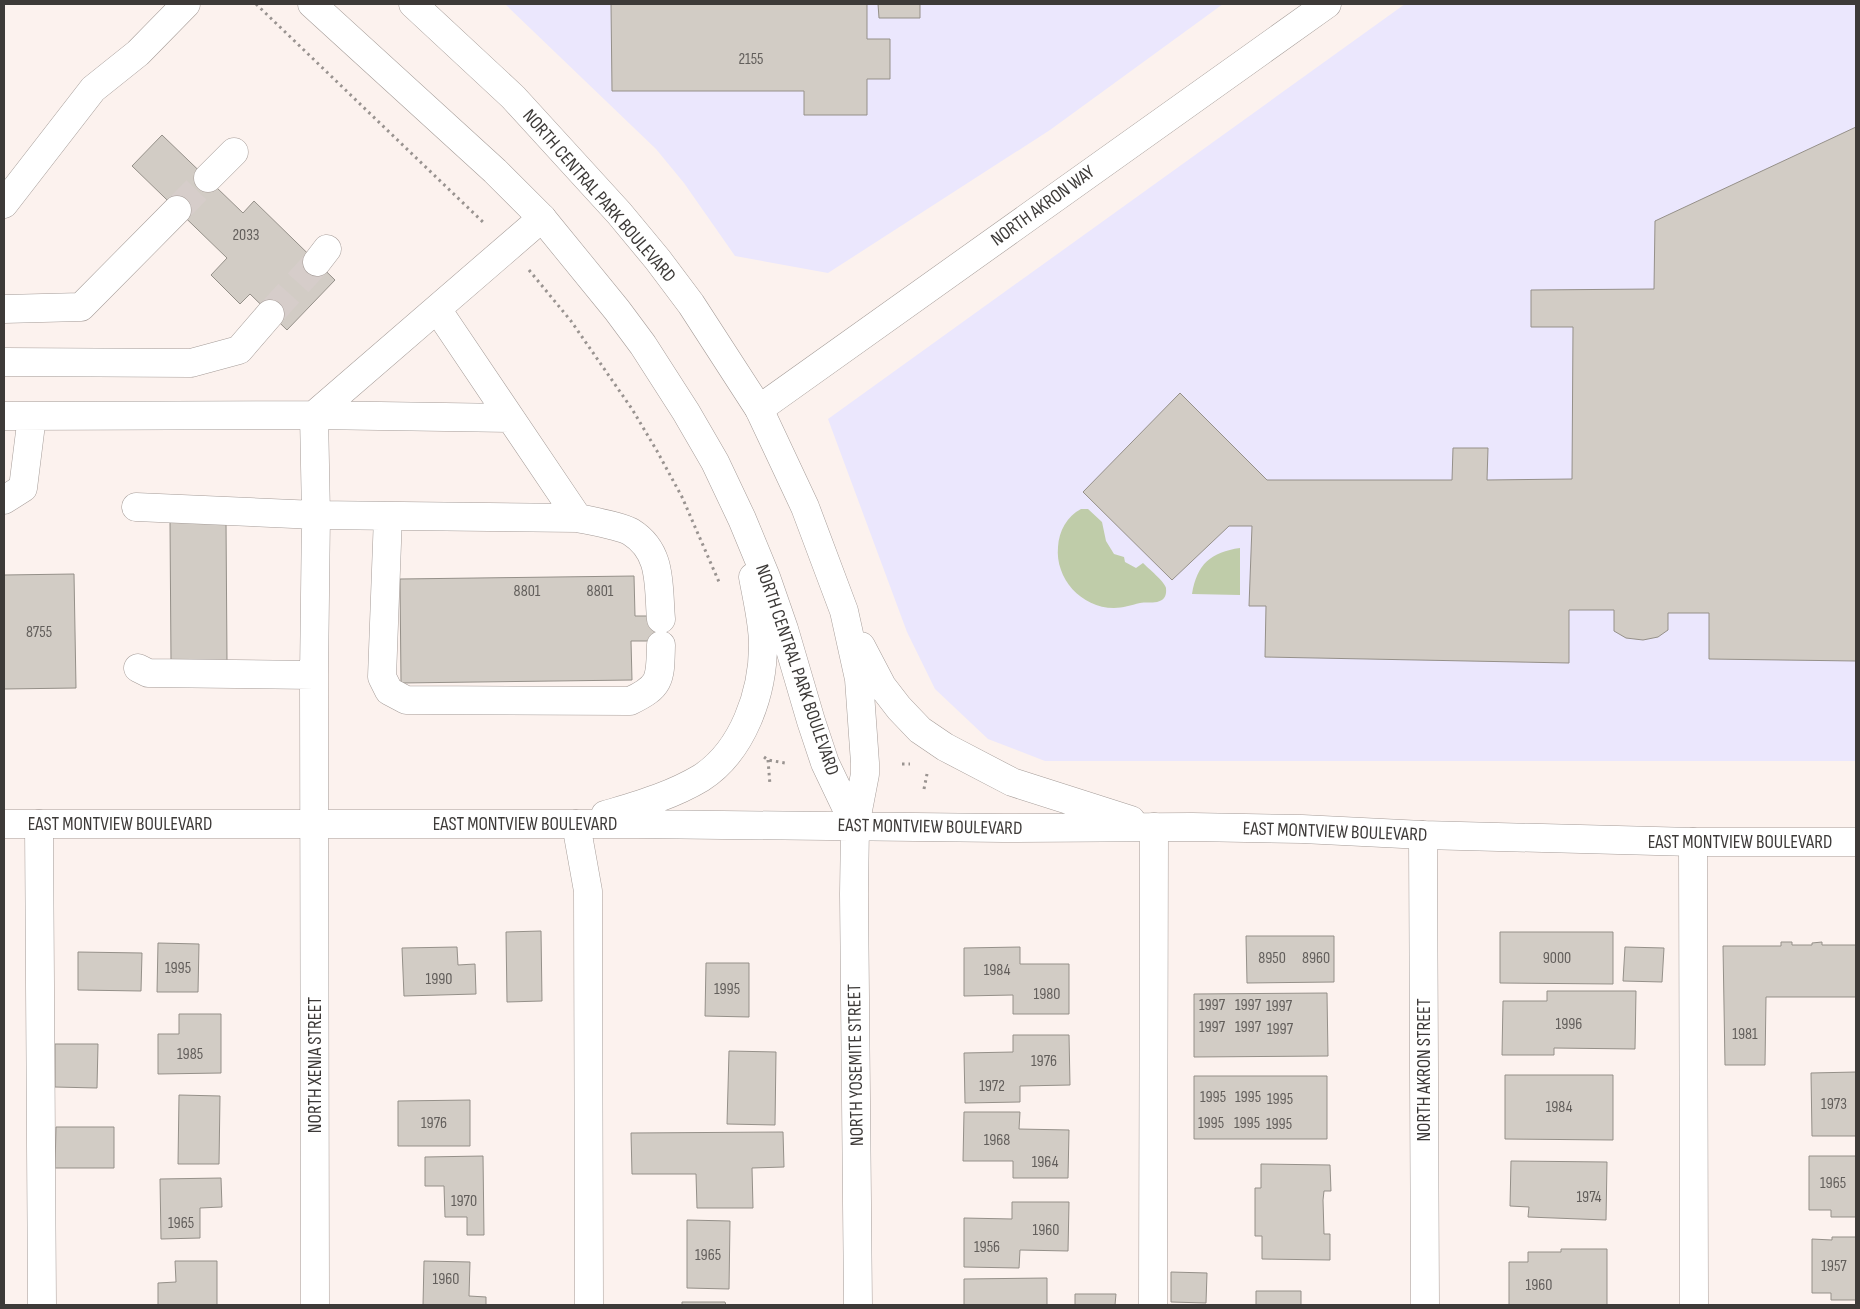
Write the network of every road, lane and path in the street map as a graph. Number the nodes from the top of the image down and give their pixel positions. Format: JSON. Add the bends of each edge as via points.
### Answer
{"nodes":[{"id":1,"x":186,"y":4,"type":"edge"},
{"id":2,"x":256,"y":4,"type":"edge"},
{"id":3,"x":312,"y":4,"type":"edge"},
{"id":4,"x":412,"y":4,"type":"edge"},
{"id":5,"x":1327,"y":4,"type":"edge"},
{"id":6,"x":234,"y":152,"type":"dead end"},
{"id":7,"x":208,"y":178,"type":"tunnel mouth"},
{"id":8,"x":4,"y":204,"type":"edge"},
{"id":9,"x":177,"y":210,"type":"tunnel mouth"},
{"id":10,"x":476,"y":215,"type":"dead end"},
{"id":11,"x":542,"y":218,"type":"junction"},
{"id":12,"x":537,"y":279,"type":"dead end"},
{"id":13,"x":4,"y":309,"type":"edge"},
{"id":14,"x":437,"y":309,"type":"junction"},
{"id":15,"x":270,"y":314,"type":"tunnel mouth"},
{"id":16,"x":4,"y":362,"type":"edge"},
{"id":17,"x":759,"y":409,"type":"junction"},
{"id":18,"x":314,"y":415,"type":"junction"},
{"id":19,"x":4,"y":416,"type":"edge"},
{"id":20,"x":32,"y":416,"type":"junction"},
{"id":21,"x":510,"y":418,"type":"junction"},
{"id":22,"x":4,"y":500,"type":"edge"},
{"id":23,"x":136,"y":507,"type":"dead end"},
{"id":24,"x":316,"y":515,"type":"junction"},
{"id":25,"x":388,"y":516,"type":"junction"},
{"id":26,"x":578,"y":518,"type":"junction"},
{"id":27,"x":742,"y":519,"type":"junction"},
{"id":28,"x":723,"y":591,"type":"dead end"},
{"id":29,"x":844,"y":611,"type":"junction"},
{"id":30,"x":138,"y":668,"type":"dead end"},
{"id":31,"x":314,"y":675,"type":"junction"},
{"id":32,"x":785,"y":763,"type":"dead end"},
{"id":33,"x":928,"y":769,"type":"dead end"},
{"id":34,"x":770,"y":785,"type":"dead end"},
{"id":35,"x":924,"y":789,"type":"dead end"},
{"id":36,"x":4,"y":824,"type":"edge"},
{"id":37,"x":39,"y":824,"type":"junction"},
{"id":38,"x":315,"y":824,"type":"junction"},
{"id":39,"x":576,"y":824,"type":"junction"},
{"id":40,"x":855,"y":826,"type":"junction"},
{"id":41,"x":1154,"y":827,"type":"junction"},
{"id":42,"x":1423,"y":835,"type":"junction"},
{"id":43,"x":1693,"y":842,"type":"junction"},
{"id":44,"x":1856,"y":842,"type":"edge"},
{"id":45,"x":42,"y":1305,"type":"edge"},
{"id":46,"x":315,"y":1305,"type":"edge"},
{"id":47,"x":589,"y":1305,"type":"edge"},
{"id":48,"x":858,"y":1305,"type":"edge"},
{"id":49,"x":1153,"y":1305,"type":"edge"},
{"id":50,"x":1425,"y":1305,"type":"edge"},
{"id":51,"x":1694,"y":1305,"type":"edge"}],
"edges":[{"from":1,"to":8,"type":"main road","via":[[138,53],[93,89]]},
{"from":2,"to":10,"type":"path"},
{"from":3,"to":11,"type":"main road","name":"NORTH CENTRAL PARK BOULEVARD"},
{"from":4,"to":17,"type":"main road","name":"NORTH CENTRAL PARK BOULEVARD","via":[[513,97],[619,213],[691,304]]},
{"from":5,"to":17,"type":"main road","name":"NORTH AKRON WAY"},
{"from":6,"to":7,"type":"main road"},
{"from":9,"to":13,"type":"main road","via":[[81,307]]},
{"from":11,"to":14,"type":"main road"},
{"from":11,"to":27,"type":"main road","name":"NORTH CENTRAL PARK BOULEVARD","via":[[643,345],[715,462]]},
{"from":12,"to":28,"type":"path","via":[[598,359],[657,451],[682,497]]},
{"from":14,"to":18,"type":"main road"},
{"from":14,"to":21,"type":"main road"},
{"from":15,"to":16,"type":"main road","via":[[239,350],[191,363]]},
{"from":17,"to":29,"type":"main road","name":"NORTH CENTRAL PARK BOULEVARD","via":[[806,507]]},
{"from":18,"to":20,"type":"main road"},
{"from":18,"to":21,"type":"main road"},
{"from":18,"to":24,"type":"main road","name":"NORTH XENIA STREET"},
{"from":19,"to":20,"type":"main road"},
{"from":20,"to":22,"type":"main road","via":[[23,488]]},
{"from":21,"to":26,"type":"main road"},
{"from":23,"to":24,"type":"main road"},
{"from":24,"to":25,"type":"main road"},
{"from":24,"to":31,"type":"main road","name":"NORTH XENIA STREET"},
{"from":25,"to":26,"type":"main road"},
{"from":25,"to":26,"type":"main road","via":[[382,677],[389,691],[406,700],[630,701],[647,693],[660,677],[657,566],[649,548],[630,531]]},
{"from":27,"to":39,"type":"main road","via":[[763,643],[757,697],[739,738],[703,777],[650,802]]},
{"from":27,"to":40,"type":"main road","name":"NORTH CENTRAL PARK BOULEVARD","via":[[784,628],[824,763]]},
{"from":29,"to":40,"type":"main road","name":"NORTH CENTRAL PARK BOULEVARD","via":[[859,678],[864,746],[864,774]]},
{"from":29,"to":41,"type":"main road","via":[[882,686],[920,730],[1012,782]]},
{"from":30,"to":31,"type":"main road","via":[[148,673]]},
{"from":31,"to":38,"type":"main road","name":"NORTH XENIA STREET"},
{"from":32,"to":34,"type":"path","via":[[768,760]]},
{"from":33,"to":35,"type":"path"},
{"from":36,"to":37,"type":"main road","name":"EAST MONTVIEW BOULEVARD"},
{"from":37,"to":38,"type":"main road","name":"EAST MONTVIEW BOULEVARD"},
{"from":37,"to":45,"type":"main road"},
{"from":38,"to":39,"type":"main road","name":"EAST MONTVIEW BOULEVARD"},
{"from":38,"to":46,"type":"main road","name":"NORTH XENIA STREET"},
{"from":39,"to":40,"type":"main road","name":"EAST MONTVIEW BOULEVARD"},
{"from":39,"to":47,"type":"main road","via":[[588,891]]},
{"from":40,"to":41,"type":"main road","name":"EAST MONTVIEW BOULEVARD"},
{"from":40,"to":48,"type":"main road","name":"NORTH YOSEMITE STREET"},
{"from":41,"to":42,"type":"main road","name":"EAST MONTVIEW BOULEVARD"},
{"from":41,"to":49,"type":"main road"},
{"from":42,"to":43,"type":"main road","name":"EAST MONTVIEW BOULEVARD"},
{"from":42,"to":50,"type":"main road","name":"NORTH AKRON STREET"},
{"from":43,"to":44,"type":"main road","name":"EAST MONTVIEW BOULEVARD"},
{"from":43,"to":51,"type":"main road"}]}
